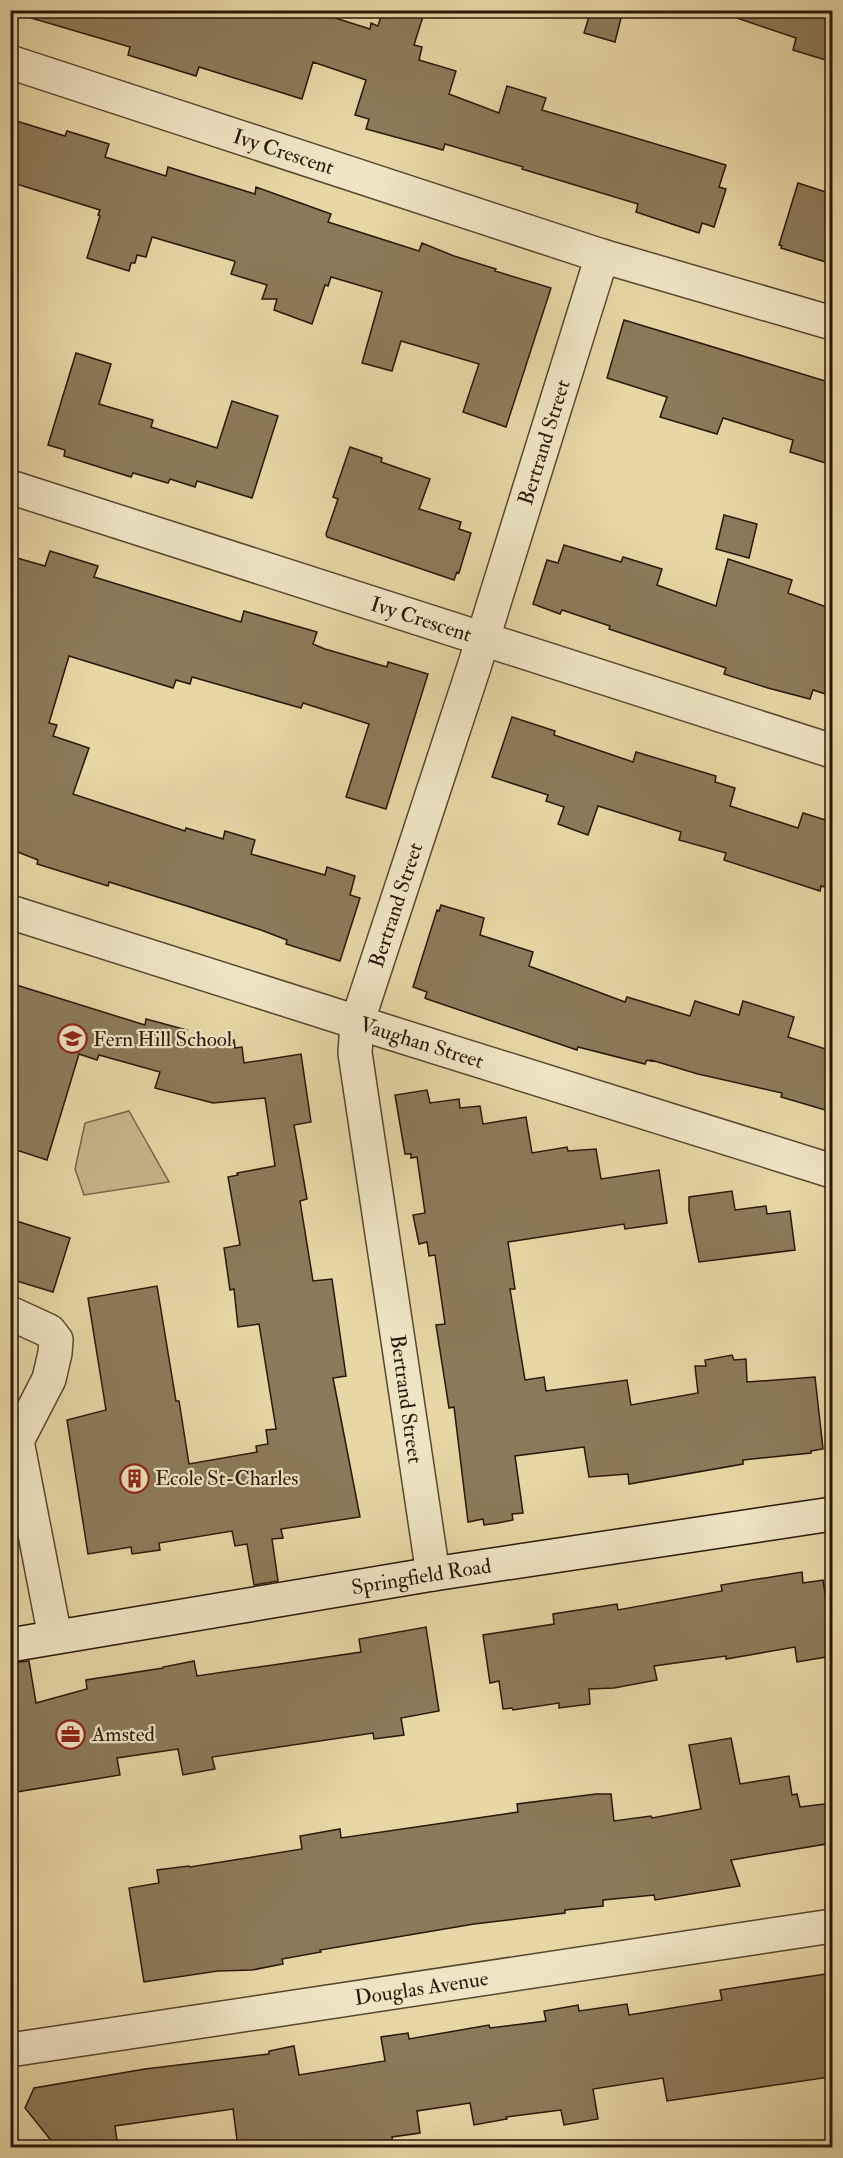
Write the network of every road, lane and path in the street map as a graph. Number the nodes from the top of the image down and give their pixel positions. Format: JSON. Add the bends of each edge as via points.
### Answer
{"nodes":[{"id":1,"x":10,"y":62,"type":"edge"},
{"id":2,"x":602,"y":256,"type":"junction"},
{"id":3,"x":832,"y":322,"type":"edge"},
{"id":4,"x":10,"y":487,"type":"edge"},
{"id":5,"x":484,"y":638,"type":"junction"},
{"id":6,"x":832,"y":751,"type":"edge"},
{"id":7,"x":10,"y":912,"type":"edge"},
{"id":8,"x":357,"y":1023,"type":"junction"},
{"id":9,"x":832,"y":1171,"type":"edge"},
{"id":10,"x":10,"y":1313,"type":"edge"},
{"id":11,"x":832,"y":1514,"type":"edge"},
{"id":12,"x":432,"y":1574,"type":"junction"},
{"id":13,"x":55,"y":1637,"type":"junction"},
{"id":14,"x":10,"y":1645,"type":"edge"},
{"id":15,"x":832,"y":1926,"type":"edge"},
{"id":16,"x":10,"y":2050,"type":"edge"}],
"edges":[{"from":1,"to":2,"type":"street","name":"Ivy Crescent"},
{"from":2,"to":3,"type":"street","name":"Ivy Crescent"},
{"from":2,"to":5,"type":"street","name":"Bertrand Street"},
{"from":4,"to":5,"type":"street","name":"Ivy Crescent"},
{"from":5,"to":6,"type":"street","name":"Ivy Crescent"},
{"from":5,"to":8,"type":"street","name":"Bertrand Street"},
{"from":7,"to":8,"type":"street","name":"Vaughan Street"},
{"from":8,"to":9,"type":"street","name":"Vaughan Street"},
{"from":8,"to":12,"type":"street","name":"Bertrand Street","via":[[356,1053]]},
{"from":10,"to":13,"type":"street","via":[[49,1331],[56,1340],[49,1379],[18,1442]]},
{"from":11,"to":12,"type":"street","name":"Springfield Road"},
{"from":12,"to":13,"type":"street","name":"Springfield Road"},
{"from":13,"to":14,"type":"street","name":"Springfield Road"},
{"from":15,"to":16,"type":"street","name":"Douglas Avenue"}]}
